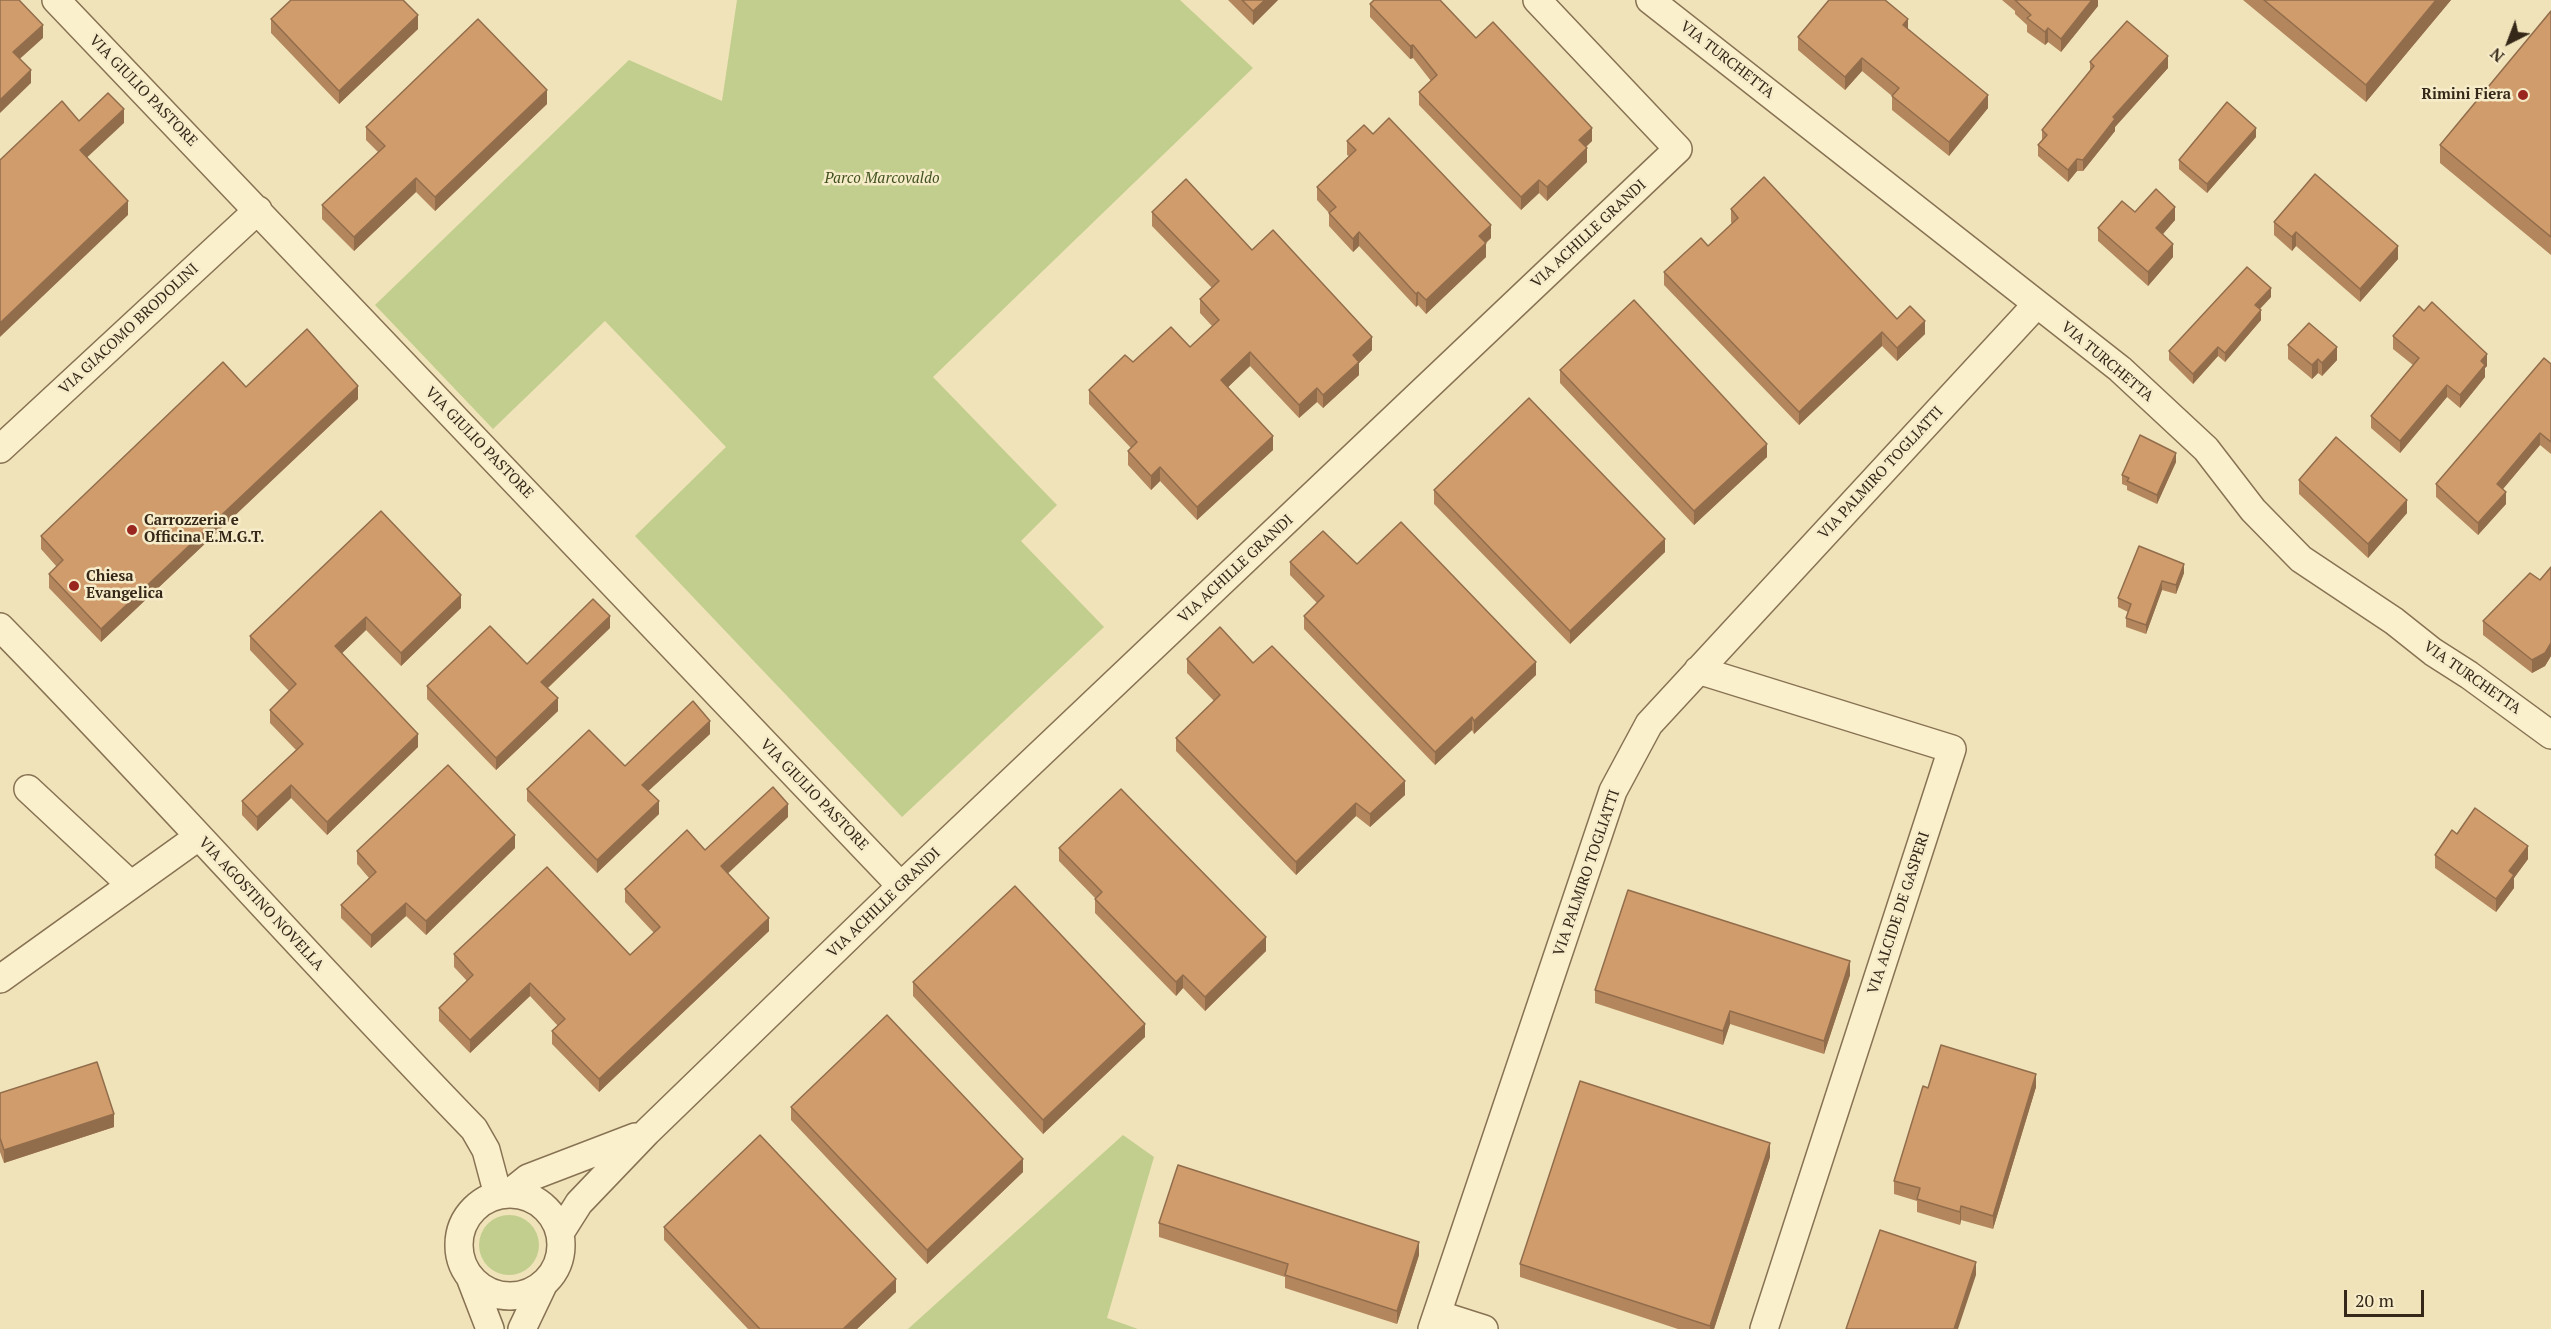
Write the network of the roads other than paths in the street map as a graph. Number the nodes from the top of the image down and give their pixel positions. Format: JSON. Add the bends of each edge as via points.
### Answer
{"nodes":[{"id":1,"x":56,"y":0,"type":"edge"},
{"id":2,"x":1537,"y":0,"type":"edge"},
{"id":3,"x":1650,"y":0,"type":"edge"},
{"id":4,"x":258,"y":210,"type":"junction"},
{"id":5,"x":2037,"y":304,"type":"junction"},
{"id":6,"x":0,"y":449,"type":"edge"},
{"id":7,"x":0,"y":627,"type":"edge"},
{"id":8,"x":1698,"y":670,"type":"junction"},
{"id":9,"x":2551,"y":735,"type":"edge"},
{"id":10,"x":28,"y":789,"type":"dead end"},
{"id":11,"x":198,"y":837,"type":"junction"},
{"id":12,"x":131,"y":885,"type":"junction"},
{"id":13,"x":901,"y":886,"type":"junction"},
{"id":14,"x":0,"y":979,"type":"edge"},
{"id":15,"x":647,"y":1132,"type":"junction"},
{"id":16,"x":503,"y":1194,"type":"junction"},
{"id":17,"x":560,"y":1233,"type":"junction"},
{"id":18,"x":470,"y":1278,"type":"junction"},
{"id":19,"x":543,"y":1285,"type":"junction"},
{"id":20,"x":1434,"y":1322,"type":"edge"},
{"id":21,"x":490,"y":1329,"type":"edge"},
{"id":22,"x":522,"y":1329,"type":"edge"},
{"id":23,"x":1484,"y":1329,"type":"edge"},
{"id":24,"x":1764,"y":1329,"type":"edge"}],
"edges":[{"from":1,"to":4,"type":"street","name":"VIA GIULIO PASTORE"},
{"from":2,"to":13,"type":"street","name":"VIA ACHILLE GRANDI","via":[[1678,149]]},
{"from":3,"to":5,"type":"street","name":"VIA TURCHETTA"},
{"from":4,"to":6,"type":"street","name":"VIA GIACOMO BRODOLINI"},
{"from":4,"to":13,"type":"street","name":"VIA GIULIO PASTORE"},
{"from":5,"to":8,"type":"street","name":"VIA PALMIRO TOGLIATTI"},
{"from":5,"to":9,"type":"street","name":"VIA TURCHETTA","via":[[2120,369],[2206,449],[2253,510],[2301,559]]},
{"from":7,"to":11,"type":"street","name":"VIA AGOSTINO NOVELLA","via":[[108,737]]},
{"from":8,"to":20,"type":"street","name":"VIA PALMIRO TOGLIATTI","via":[[1649,723],[1613,791]]},
{"from":8,"to":24,"type":"street","name":"VIA ALCIDE DE GASPERI","via":[[1952,749]]},
{"from":10,"to":12,"type":"street"},
{"from":11,"to":12,"type":"street"},
{"from":11,"to":16,"type":"street","name":"VIA AGOSTINO NOVELLA","via":[[474,1129]]},
{"from":12,"to":14,"type":"street"},
{"from":13,"to":15,"type":"street","name":"VIA ACHILLE GRANDI"},
{"from":15,"to":16,"type":"street","name":"VIA ACHILLE GRANDI","via":[[528,1178]]},
{"from":15,"to":17,"type":"street","name":"VIA ACHILLE GRANDI","via":[[579,1203]]},
{"from":16,"to":17,"type":"street","via":[[522,1195],[541,1204]]},
{"from":16,"to":18,"type":"street","name":"VIA ACHILLE GRANDI","via":[[484,1200],[464,1221],[459,1250]]},
{"from":17,"to":19,"type":"street","name":"VIA ACHILLE GRANDI","via":[[558,1263]]},
{"from":18,"to":19,"type":"street","via":[[496,1295],[513,1297]]},
{"from":18,"to":21,"type":"street","name":"VIA ACHILLE GRANDI"},
{"from":19,"to":22,"type":"street","name":"VIA ACHILLE GRANDI"},
{"from":20,"to":23,"type":"street"}]}
